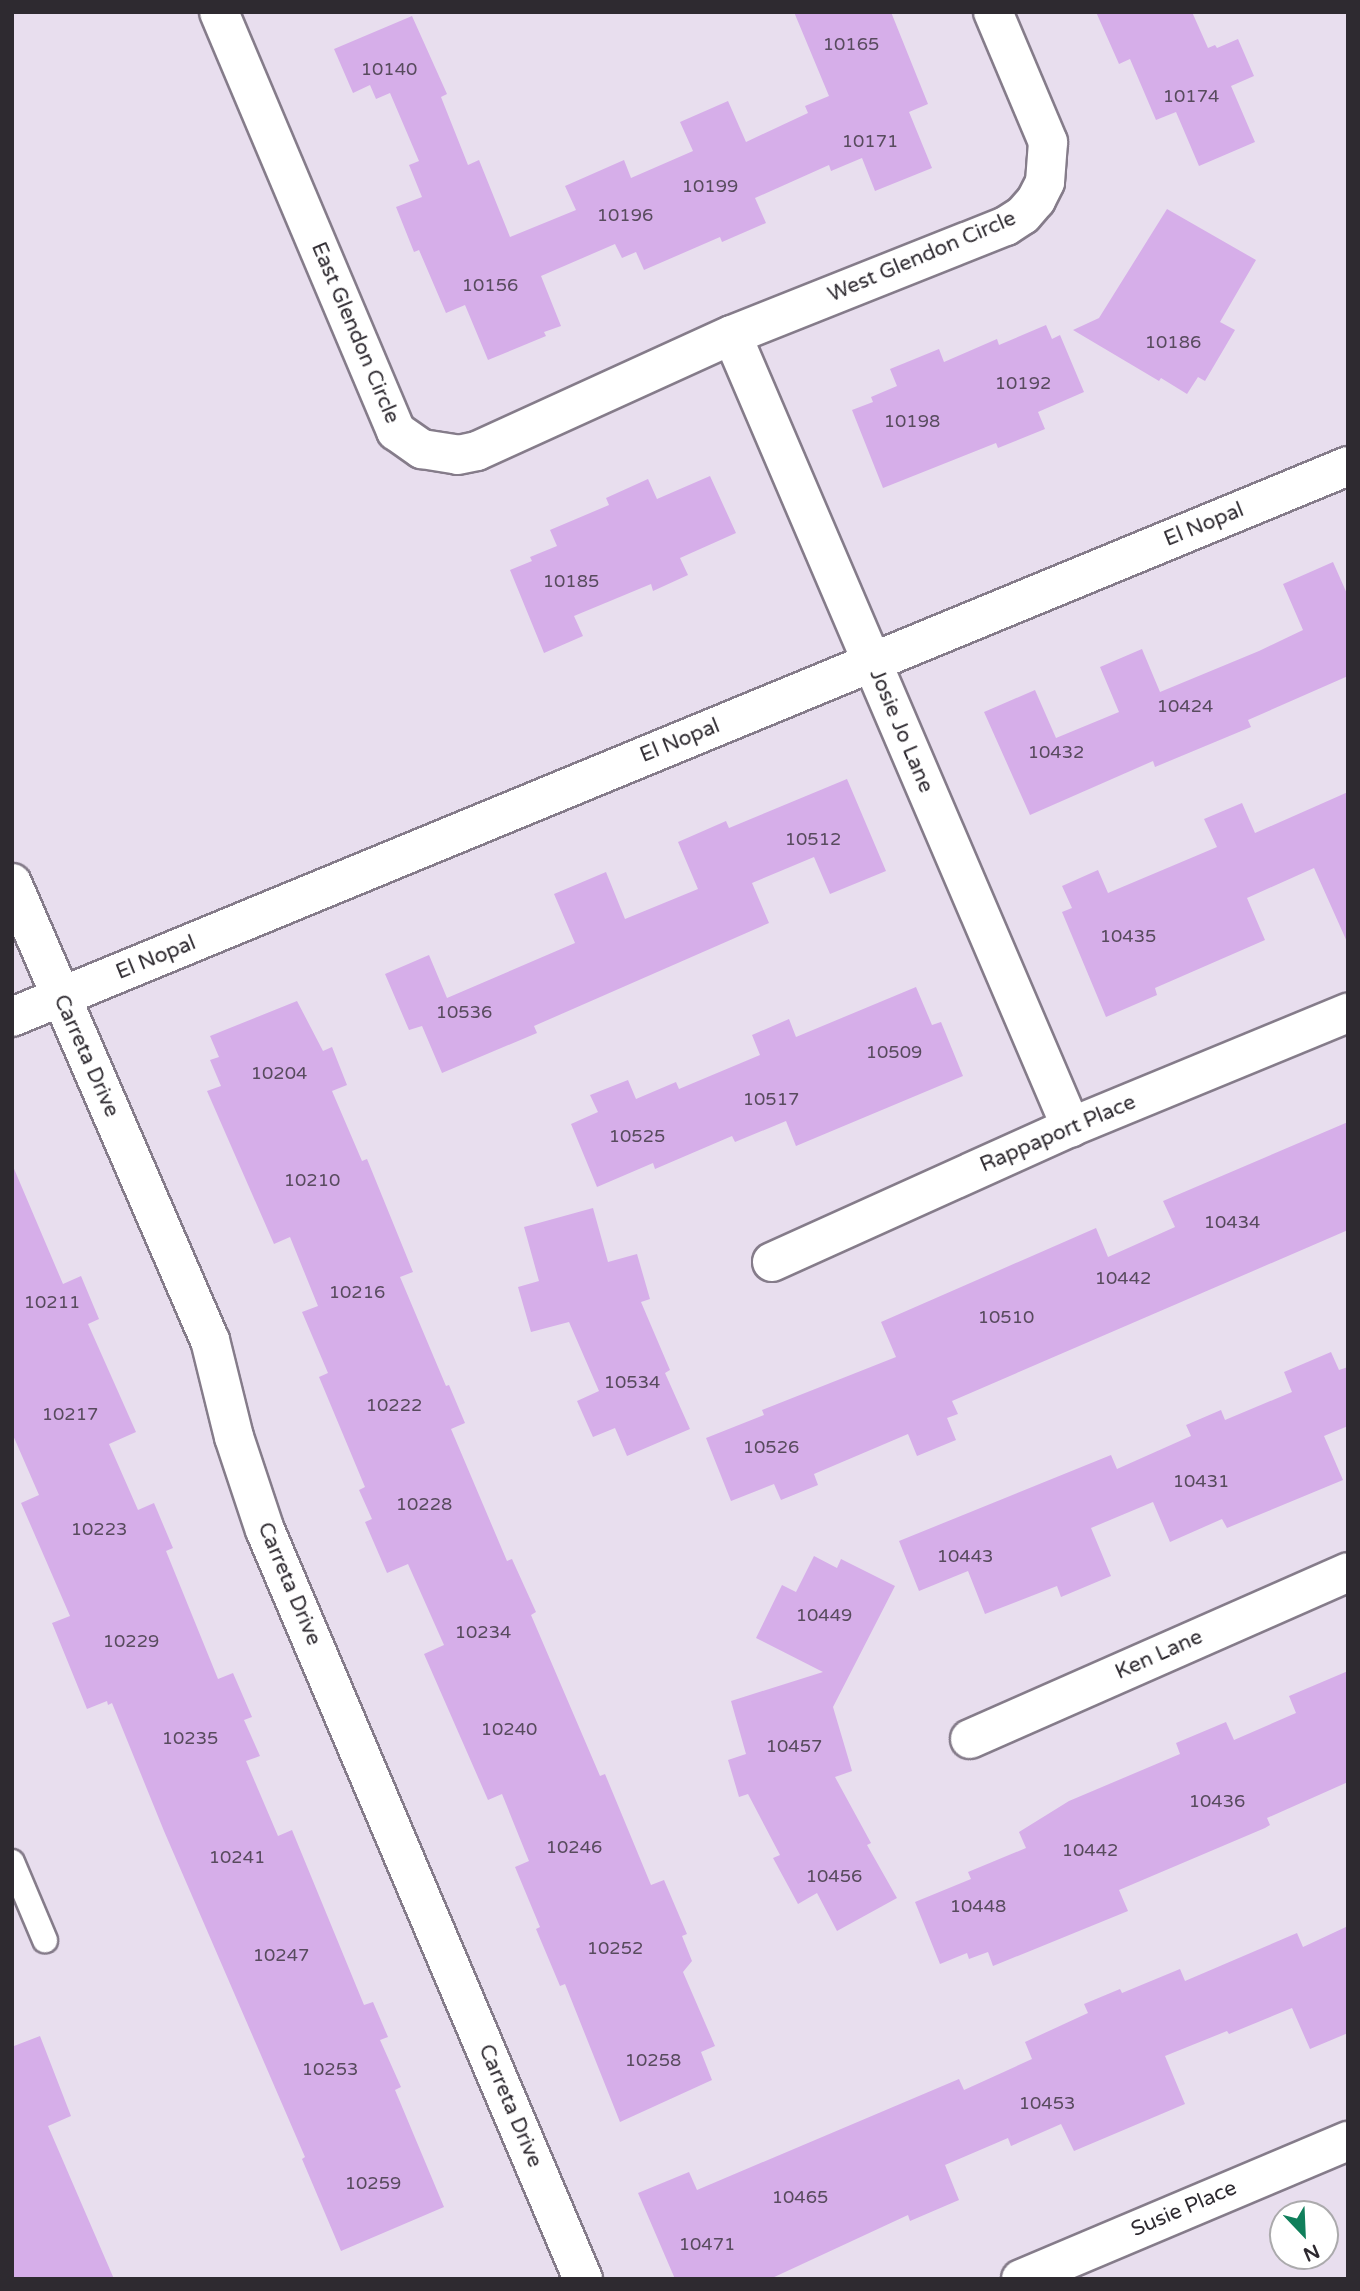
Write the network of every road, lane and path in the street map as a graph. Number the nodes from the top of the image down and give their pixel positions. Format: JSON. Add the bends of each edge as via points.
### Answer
{"nodes":[{"id":1,"x":219,"y":12,"type":"edge"},
{"id":2,"x":993,"y":12,"type":"edge"},
{"id":3,"x":732,"y":335,"type":"junction"},
{"id":4,"x":1348,"y":466,"type":"edge"},
{"id":5,"x":872,"y":662,"type":"junction"},
{"id":6,"x":12,"y":883,"type":"edge"},
{"id":7,"x":60,"y":997,"type":"junction"},
{"id":8,"x":1348,"y":1013,"type":"edge"},
{"id":9,"x":12,"y":1017,"type":"edge"},
{"id":10,"x":1071,"y":1126,"type":"junction"},
{"id":11,"x":772,"y":1262,"type":"dead end"},
{"id":12,"x":1348,"y":1572,"type":"edge"},
{"id":13,"x":970,"y":1739,"type":"dead end"},
{"id":14,"x":12,"y":1862,"type":"edge"},
{"id":15,"x":45,"y":1940,"type":"dead end"},
{"id":16,"x":1348,"y":2141,"type":"edge"},
{"id":17,"x":583,"y":2279,"type":"edge"},
{"id":18,"x":1021,"y":2279,"type":"edge"}],
"edges":[{"from":1,"to":3,"type":"street","name":"East Glendon Circle","via":[[396,431],[408,442],[437,454],[477,451]]},
{"from":2,"to":3,"type":"street","name":"West Glendon Circle","via":[[1048,142],[1045,182],[1036,200],[1006,226]]},
{"from":3,"to":5,"type":"street","name":"Josie Jo Lane"},
{"from":4,"to":5,"type":"street","name":"El Nopal"},
{"from":5,"to":7,"type":"street","name":"El Nopal"},
{"from":5,"to":10,"type":"street","name":"Josie Jo Lane"},
{"from":6,"to":7,"type":"street","name":"Carreta Drive"},
{"from":7,"to":9,"type":"street","name":"El Nopal"},
{"from":7,"to":17,"type":"street","name":"Carreta Drive","via":[[211,1340],[234,1437],[265,1530]]},
{"from":8,"to":10,"type":"street","name":"Rappaport Place"},
{"from":10,"to":11,"type":"street","name":"Rappaport Place"},
{"from":12,"to":13,"type":"street","name":"Ken Lane"},
{"from":14,"to":15,"type":"lane"},
{"from":16,"to":18,"type":"street","name":"Susie Place"}]}
